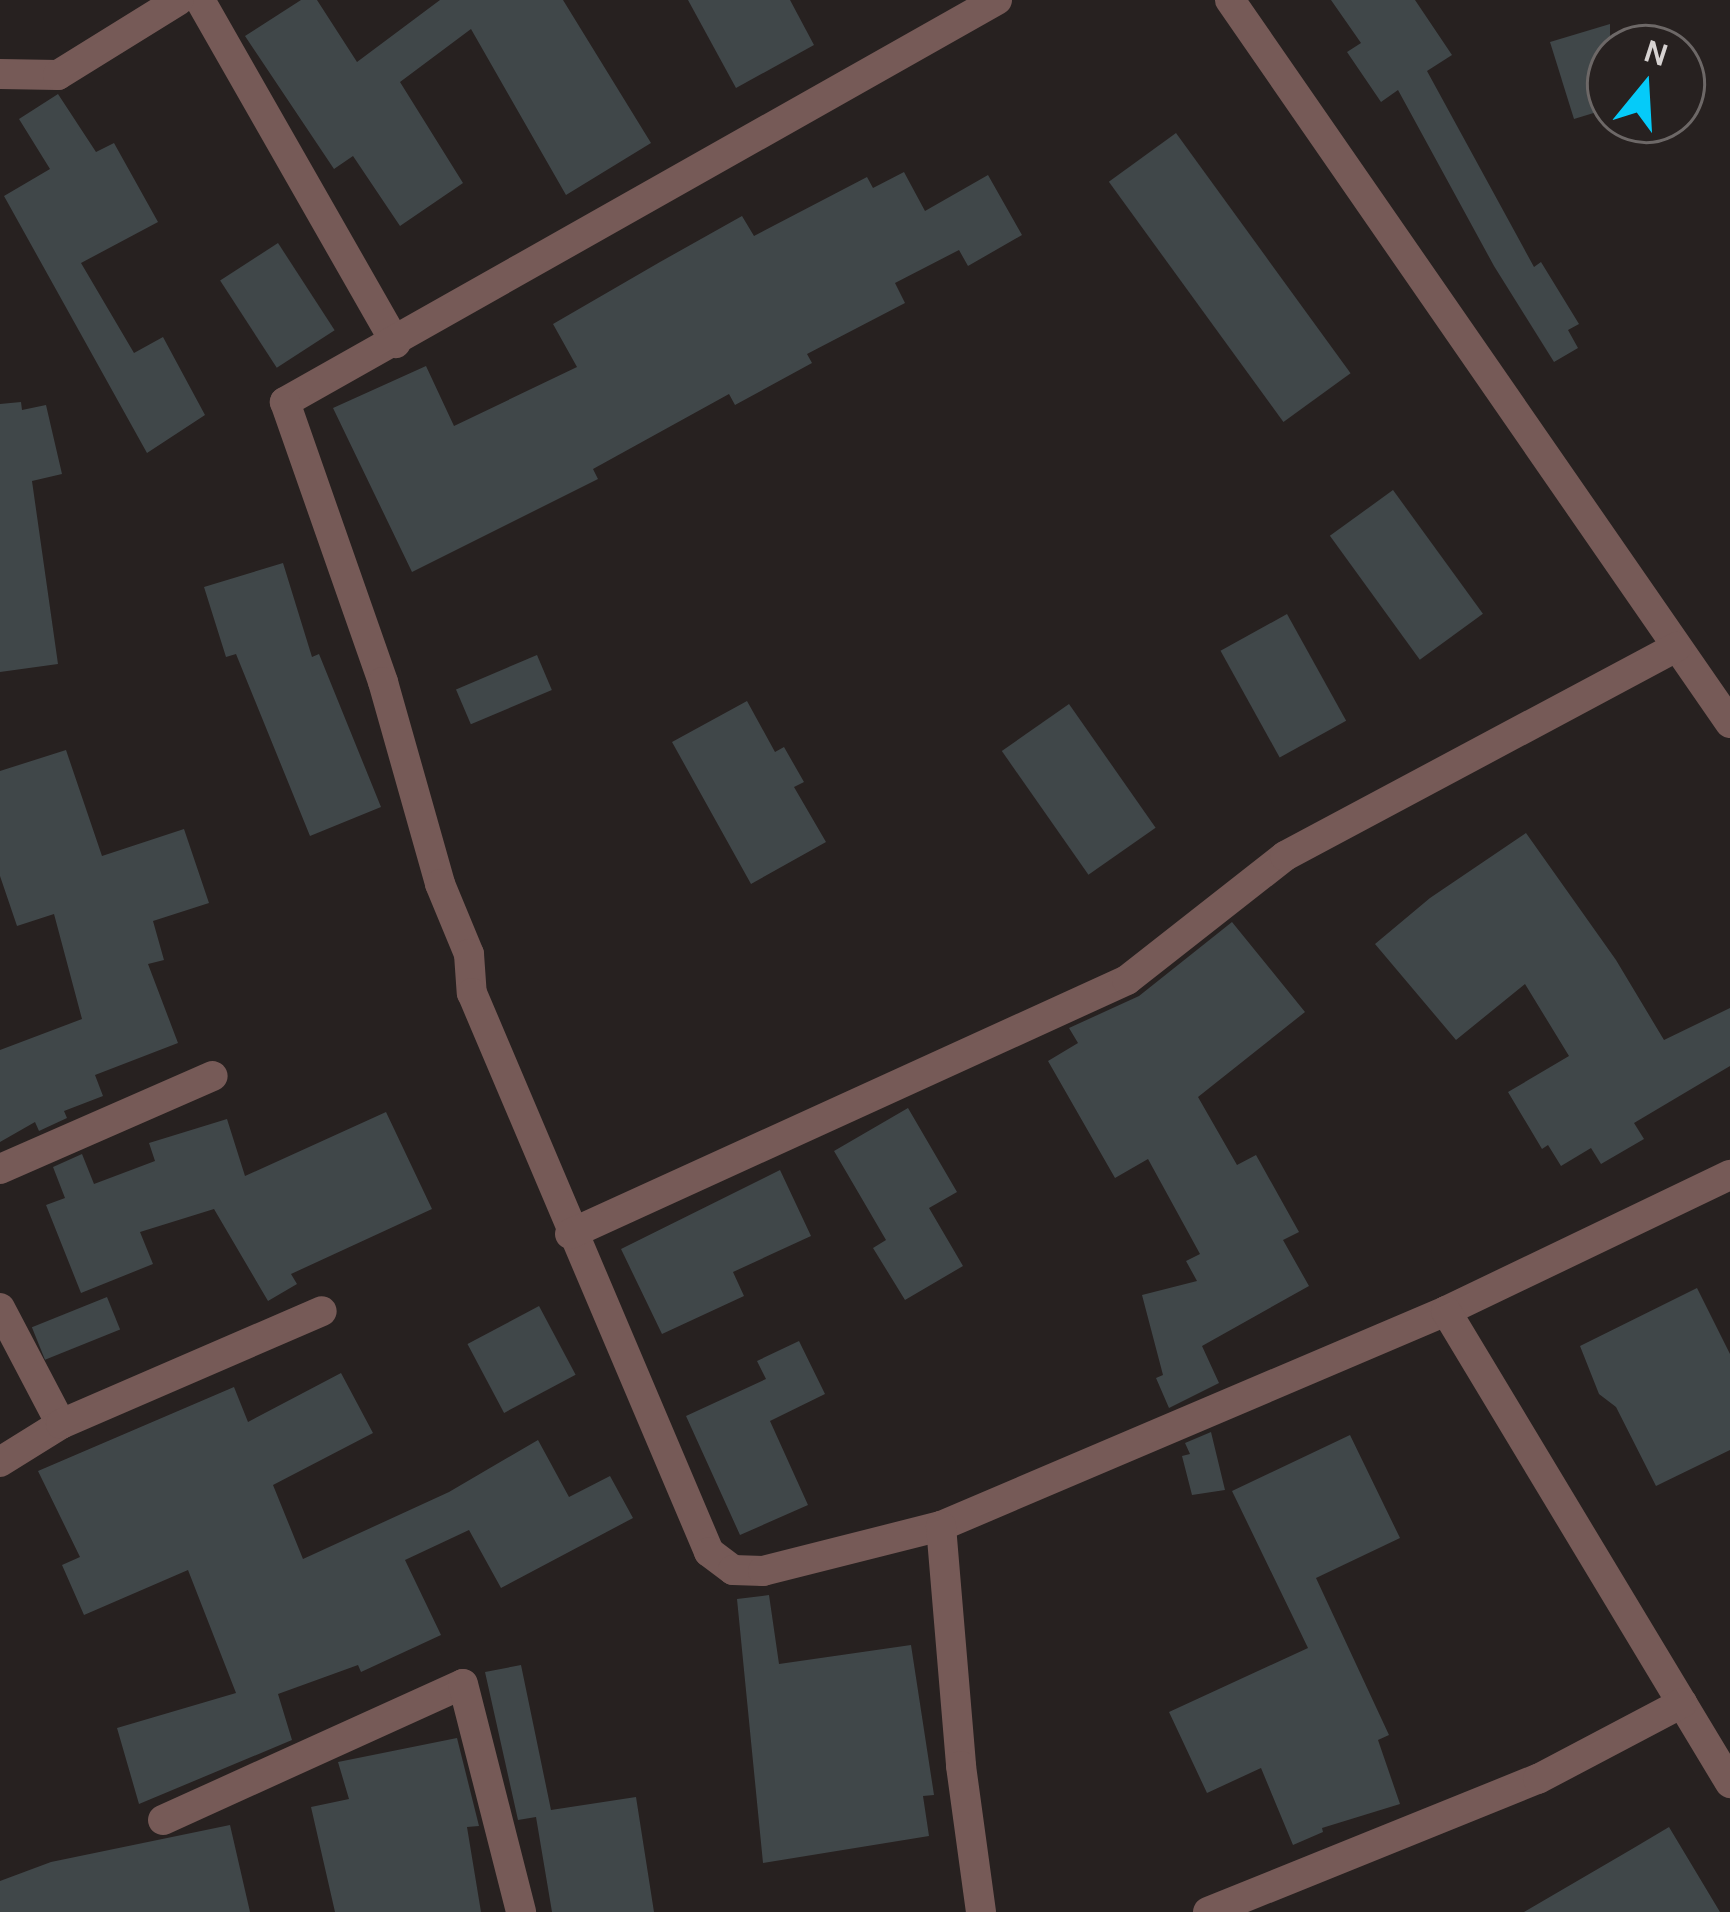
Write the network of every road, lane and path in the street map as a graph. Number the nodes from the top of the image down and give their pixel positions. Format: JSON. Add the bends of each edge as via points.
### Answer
{"nodes":[{"id":1,"x":179,"y":0,"type":"edge"},
{"id":2,"x":200,"y":0,"type":"edge"},
{"id":3,"x":998,"y":0,"type":"edge"},
{"id":4,"x":1230,"y":0,"type":"edge"},
{"id":5,"x":0,"y":74,"type":"edge"},
{"id":6,"x":396,"y":344,"type":"junction"},
{"id":7,"x":1677,"y":647,"type":"junction"},
{"id":8,"x":1725,"y":706,"type":"edge"},
{"id":9,"x":213,"y":1076,"type":"dead end"},
{"id":10,"x":0,"y":1169,"type":"edge"},
{"id":11,"x":1730,"y":1174,"type":"edge"},
{"id":12,"x":570,"y":1234,"type":"junction"},
{"id":13,"x":0,"y":1307,"type":"edge"},
{"id":14,"x":322,"y":1311,"type":"dead end"},
{"id":15,"x":1446,"y":1311,"type":"junction"},
{"id":16,"x":61,"y":1424,"type":"junction"},
{"id":17,"x":0,"y":1462,"type":"edge"},
{"id":18,"x":941,"y":1526,"type":"junction"},
{"id":19,"x":1682,"y":1703,"type":"junction"},
{"id":20,"x":1730,"y":1783,"type":"edge"},
{"id":21,"x":163,"y":1820,"type":"dead end"},
{"id":22,"x":521,"y":1912,"type":"edge"},
{"id":23,"x":980,"y":1912,"type":"edge"},
{"id":24,"x":1208,"y":1912,"type":"edge"}],
"edges":[{"from":1,"to":5,"type":"street","via":[[58,75]]},
{"from":2,"to":6,"type":"street"},
{"from":3,"to":6,"type":"street"},
{"from":4,"to":7,"type":"street"},
{"from":6,"to":12,"type":"street","via":[[285,403],[383,682],[440,884],[469,954],[472,993]]},
{"from":7,"to":8,"type":"street"},
{"from":7,"to":12,"type":"street","via":[[1285,856],[1126,980]]},
{"from":9,"to":10,"type":"street"},
{"from":11,"to":15,"type":"street"},
{"from":12,"to":18,"type":"street","via":[[710,1552],[721,1561],[733,1570],[763,1570]]},
{"from":13,"to":16,"type":"street"},
{"from":14,"to":16,"type":"street"},
{"from":15,"to":18,"type":"street"},
{"from":15,"to":19,"type":"street"},
{"from":16,"to":17,"type":"street"},
{"from":18,"to":23,"type":"street"},
{"from":19,"to":20,"type":"street"},
{"from":19,"to":24,"type":"street","via":[[1538,1779]]},
{"from":21,"to":22,"type":"street","via":[[463,1684]]}]}
